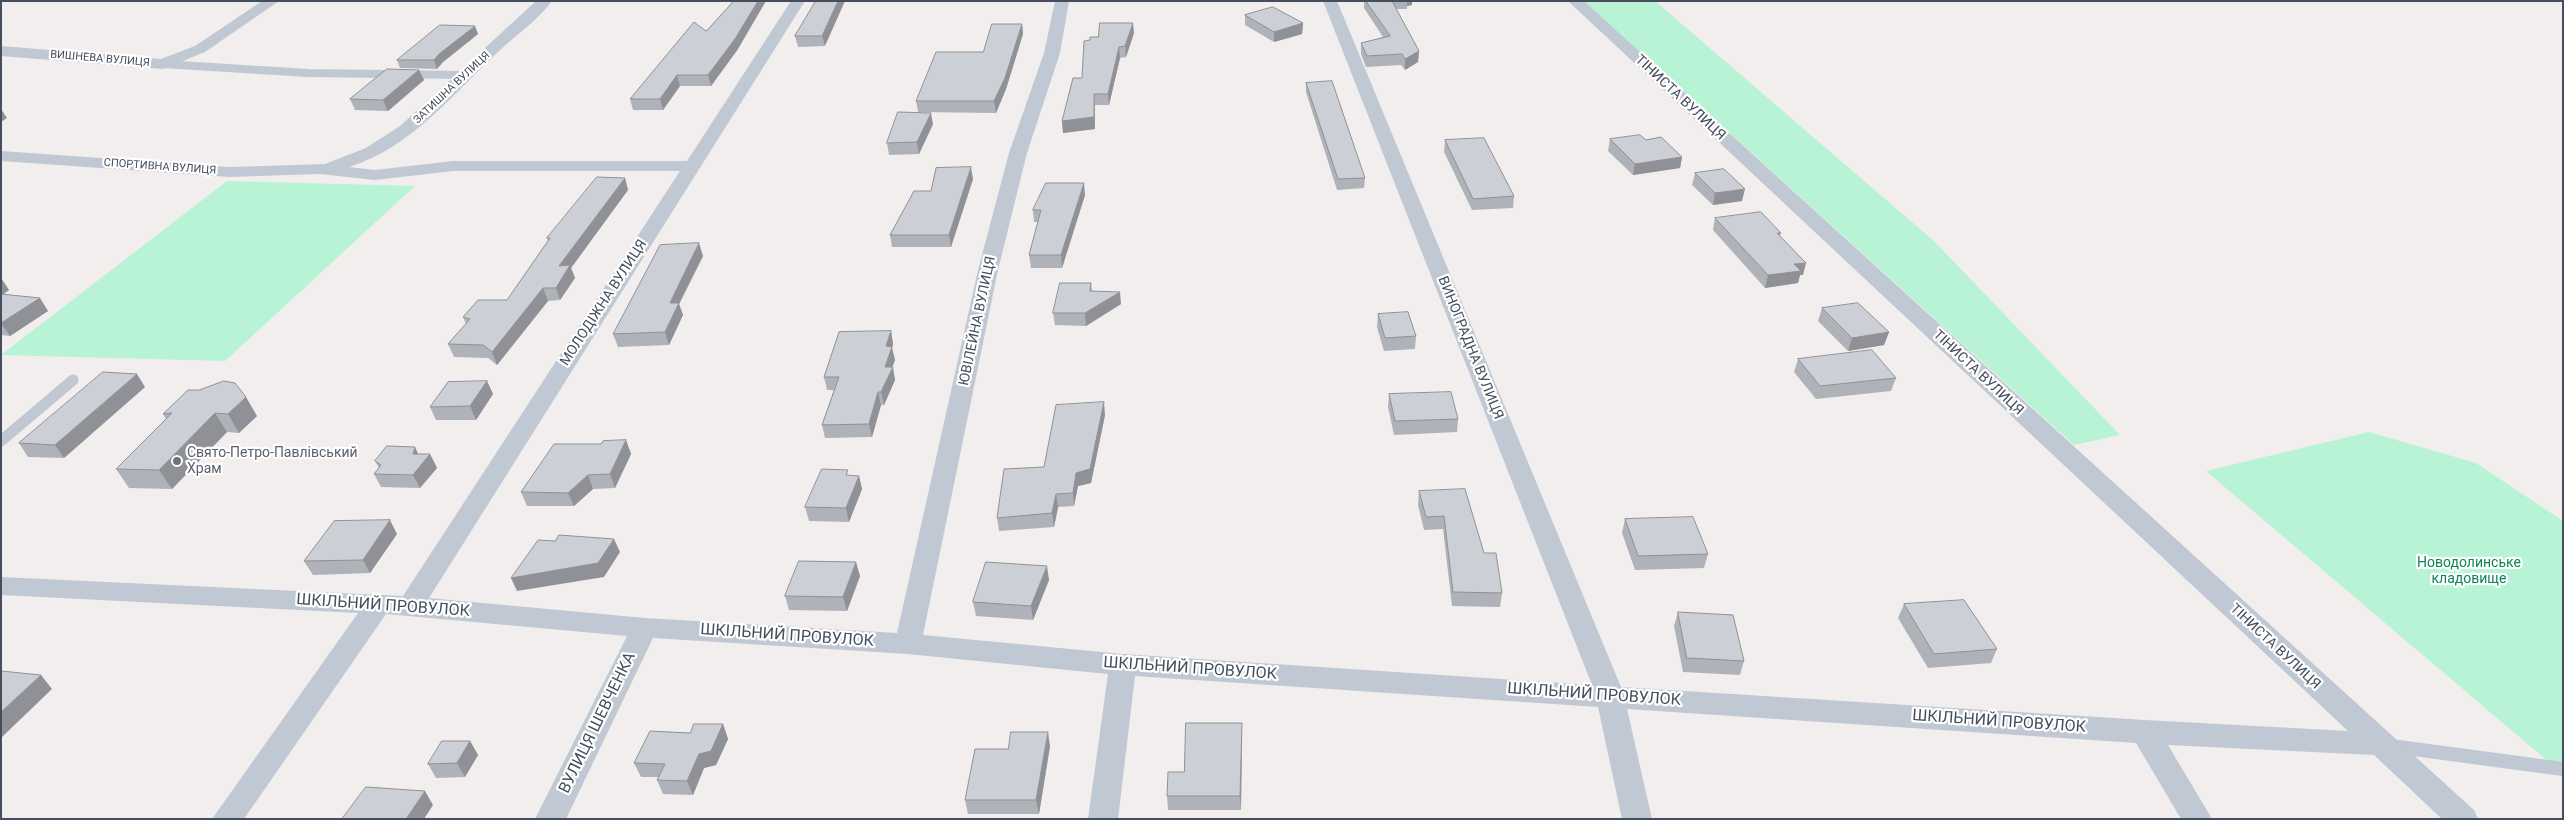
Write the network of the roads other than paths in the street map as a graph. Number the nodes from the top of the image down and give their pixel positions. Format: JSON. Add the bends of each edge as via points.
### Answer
{"nodes":[{"id":1,"x":272,"y":1,"type":"edge"},
{"id":2,"x":545,"y":1,"type":"edge"},
{"id":3,"x":798,"y":1,"type":"edge"},
{"id":4,"x":1062,"y":1,"type":"edge"},
{"id":5,"x":1330,"y":1,"type":"edge"},
{"id":6,"x":1575,"y":1,"type":"edge"},
{"id":7,"x":1,"y":51,"type":"edge"},
{"id":8,"x":163,"y":64,"type":"junction"},
{"id":9,"x":465,"y":75,"type":"junction"},
{"id":10,"x":1,"y":156,"type":"edge"},
{"id":11,"x":368,"y":156,"type":"junction"},
{"id":12,"x":692,"y":166,"type":"junction"},
{"id":13,"x":320,"y":169,"type":"junction"},
{"id":14,"x":365,"y":174,"type":"junction"},
{"id":15,"x":73,"y":380,"type":"dead end"},
{"id":16,"x":1,"y":440,"type":"edge"},
{"id":17,"x":7,"y":593,"type":"edge"},
{"id":18,"x":378,"y":605,"type":"junction"},
{"id":19,"x":410,"y":606,"type":"junction"},
{"id":20,"x":645,"y":628,"type":"junction"},
{"id":21,"x":908,"y":644,"type":"junction"},
{"id":22,"x":1123,"y":665,"type":"junction"},
{"id":23,"x":1610,"y":695,"type":"junction"},
{"id":24,"x":2145,"y":732,"type":"junction"},
{"id":25,"x":2380,"y":744,"type":"junction"},
{"id":26,"x":2563,"y":769,"type":"edge"},
{"id":27,"x":226,"y":819,"type":"edge"},
{"id":28,"x":550,"y":819,"type":"edge"},
{"id":29,"x":1102,"y":819,"type":"edge"},
{"id":30,"x":1637,"y":819,"type":"edge"},
{"id":31,"x":2196,"y":819,"type":"edge"},
{"id":32,"x":2463,"y":819,"type":"edge"}],
"edges":[{"from":1,"to":8,"type":"street","name":"ВИШНЕВА ВУЛИЦЯ","via":[[200,49]]},
{"from":2,"to":9,"type":"street","name":"ЗАТИШНА ВУЛИЦЯ"},
{"from":3,"to":12,"type":"street","name":"МОЛОДІЖНА ВУЛИЦЯ"},
{"from":4,"to":21,"type":"street","name":"ЮВІЛЕЙНА ВУЛИЦЯ","via":[[1052,53],[1018,153],[988,270]]},
{"from":5,"to":23,"type":"street","name":"ВИНОГРАДНА ВУЛИЦЯ"},
{"from":6,"to":25,"type":"street","name":"ТІНИСТА ВУЛИЦЯ"},
{"from":7,"to":8,"type":"street","name":"ВИШНЕВА ВУЛИЦЯ"},
{"from":8,"to":9,"type":"lane","via":[[308,73]]},
{"from":9,"to":11,"type":"street","name":"ЗАТИШНА ВУЛИЦЯ","via":[[423,117]]},
{"from":10,"to":13,"type":"street","name":"СПОРТИВНА ВУЛИЦЯ","via":[[229,172]]},
{"from":11,"to":13,"type":"street","name":"ЗАТИШНА ВУЛИЦЯ"},
{"from":11,"to":14,"type":"street","via":[[364,164]]},
{"from":12,"to":14,"type":"street","via":[[453,166]]},
{"from":12,"to":19,"type":"street","name":"МОЛОДІЖНА ВУЛИЦЯ"},
{"from":13,"to":14,"type":"street"},
{"from":15,"to":16,"type":"lane"},
{"from":17,"to":18,"type":"street","name":"ШКІЛЬНИЙ ПРОВУЛОК"},
{"from":18,"to":19,"type":"street","name":"ШКІЛЬНИЙ ПРОВУЛОК"},
{"from":18,"to":27,"type":"street"},
{"from":19,"to":20,"type":"street","name":"ШКІЛЬНИЙ ПРОВУЛОК"},
{"from":20,"to":21,"type":"street","name":"ШКІЛЬНИЙ ПРОВУЛОК"},
{"from":20,"to":28,"type":"street","name":"ВУЛИЦЯ ШЕВЧЕНКА"},
{"from":21,"to":22,"type":"street","name":"ШКІЛЬНИЙ ПРОВУЛОК"},
{"from":22,"to":23,"type":"street","name":"ШКІЛЬНИЙ ПРОВУЛОК"},
{"from":22,"to":29,"type":"street"},
{"from":23,"to":24,"type":"street","name":"ШКІЛЬНИЙ ПРОВУЛОК"},
{"from":23,"to":30,"type":"street","name":"ВИНОГРАДНА ВУЛИЦЯ"},
{"from":24,"to":25,"type":"street","name":"ШКІЛЬНИЙ ПРОВУЛОК"},
{"from":24,"to":31,"type":"street"},
{"from":25,"to":26,"type":"lane"},
{"from":25,"to":32,"type":"street","name":"ТІНИСТА ВУЛИЦЯ"}]}
